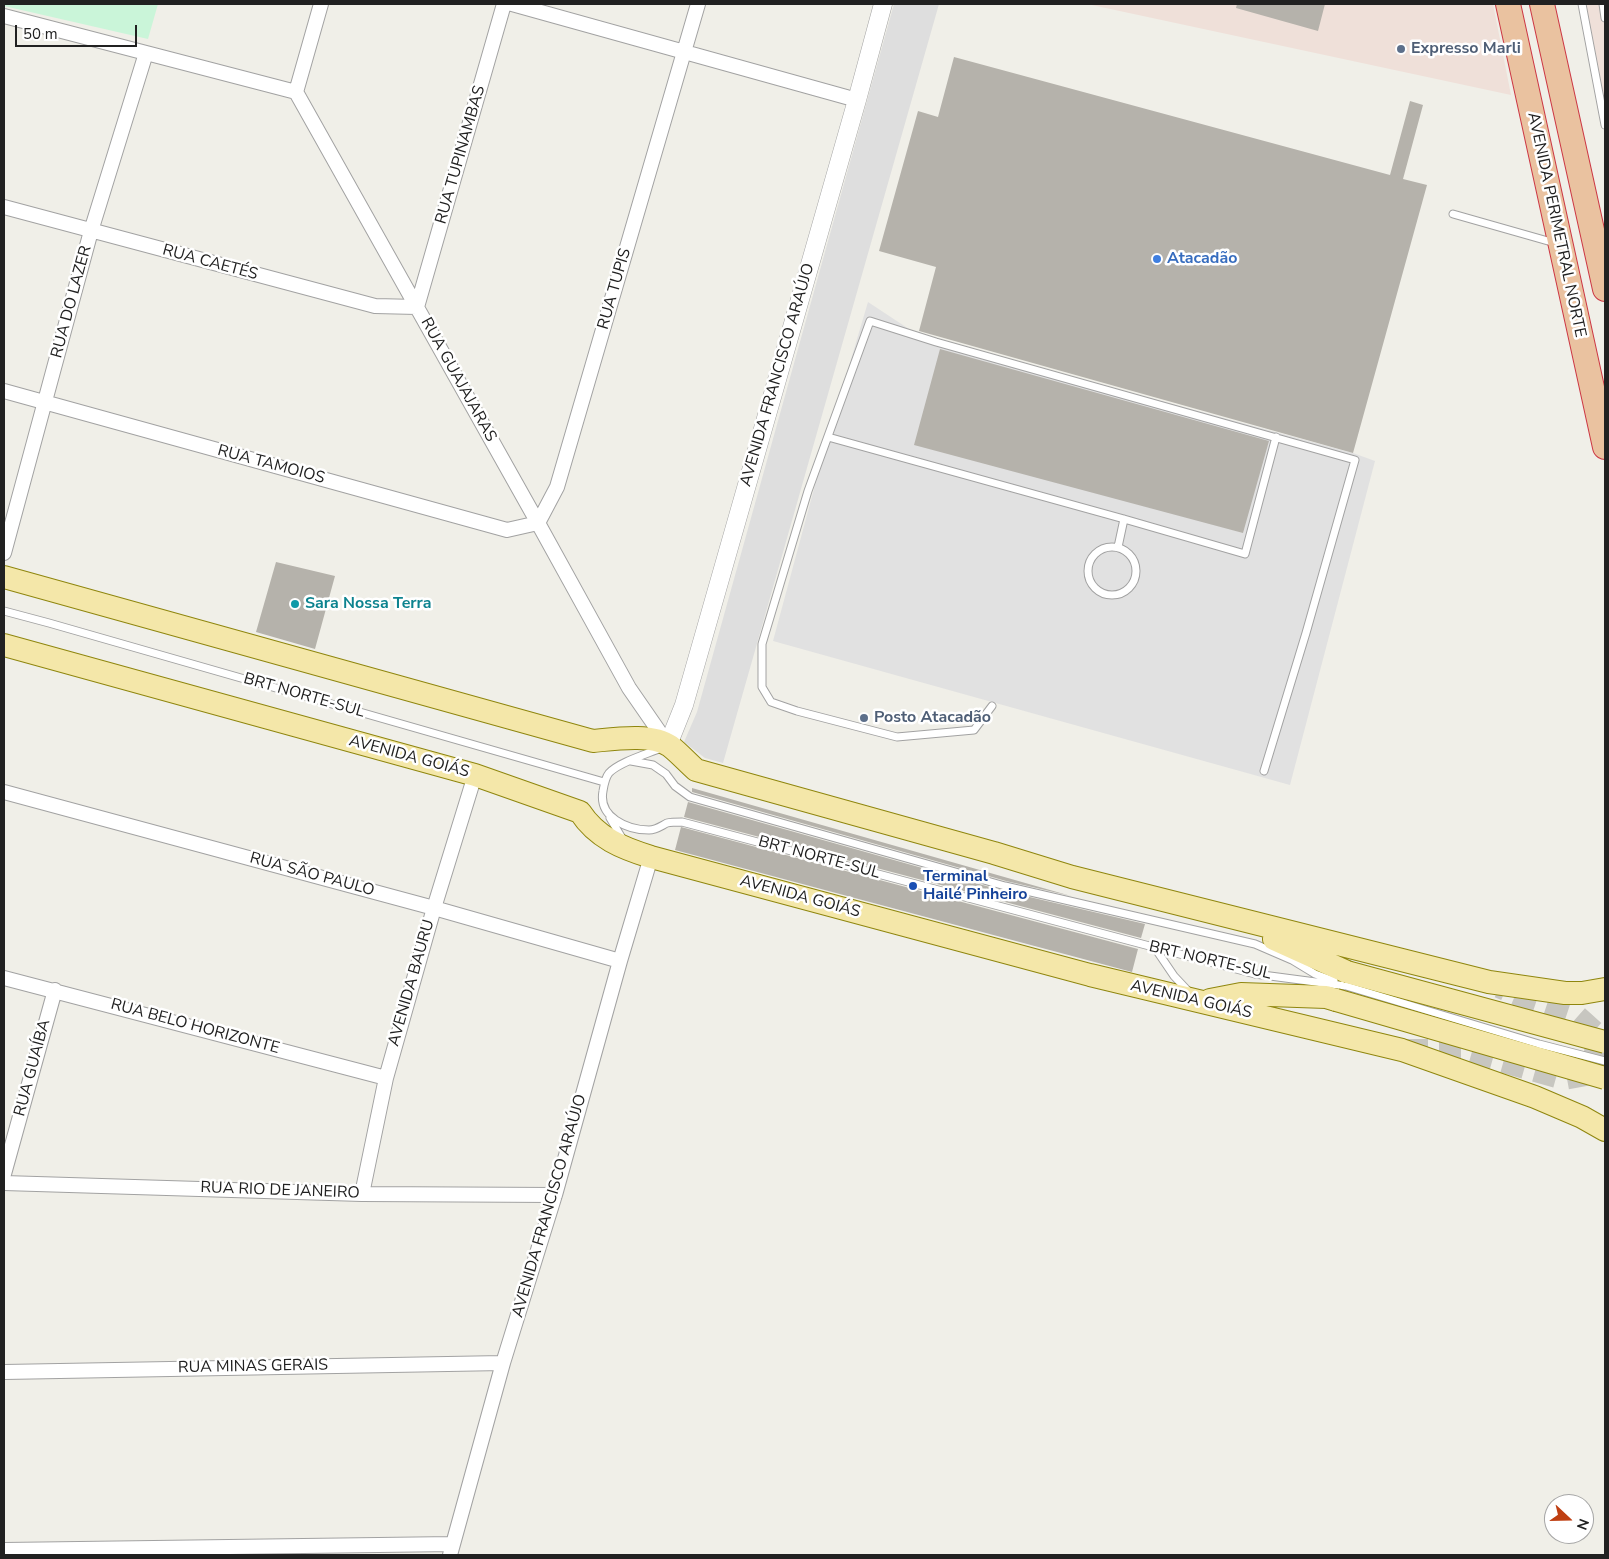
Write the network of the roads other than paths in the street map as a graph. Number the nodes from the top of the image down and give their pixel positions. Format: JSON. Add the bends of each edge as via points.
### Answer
{"nodes":[{"id":1,"x":321,"y":4,"type":"edge"},
{"id":2,"x":504,"y":4,"type":"edge"},
{"id":3,"x":512,"y":4,"type":"edge"},
{"id":4,"x":698,"y":4,"type":"edge"},
{"id":5,"x":883,"y":4,"type":"edge"},
{"id":6,"x":1508,"y":4,"type":"edge"},
{"id":7,"x":1542,"y":4,"type":"edge"},
{"id":8,"x":1582,"y":4,"type":"edge"},
{"id":9,"x":1602,"y":4,"type":"edge"},
{"id":10,"x":4,"y":16,"type":"edge"},
{"id":11,"x":1605,"y":18,"type":"edge"},
{"id":12,"x":684,"y":52,"type":"junction"},
{"id":13,"x":146,"y":53,"type":"junction"},
{"id":14,"x":296,"y":92,"type":"junction"},
{"id":15,"x":857,"y":100,"type":"junction"},
{"id":16,"x":1604,"y":109,"type":"edge"},
{"id":17,"x":1605,"y":125,"type":"edge"},
{"id":18,"x":4,"y":207,"type":"edge"},
{"id":19,"x":1454,"y":214,"type":"dead end"},
{"id":20,"x":91,"y":231,"type":"junction"},
{"id":21,"x":1560,"y":245,"type":"junction"},
{"id":22,"x":1605,"y":289,"type":"edge"},
{"id":23,"x":417,"y":307,"type":"junction"},
{"id":24,"x":4,"y":391,"type":"edge"},
{"id":25,"x":45,"y":403,"type":"junction"},
{"id":26,"x":828,"y":437,"type":"junction"},
{"id":27,"x":1276,"y":437,"type":"junction"},
{"id":28,"x":1605,"y":447,"type":"edge"},
{"id":29,"x":1124,"y":519,"type":"junction"},
{"id":30,"x":538,"y":523,"type":"junction"},
{"id":31,"x":1118,"y":548,"type":"junction"},
{"id":32,"x":4,"y":553,"type":"edge"},
{"id":33,"x":4,"y":577,"type":"edge"},
{"id":34,"x":4,"y":612,"type":"edge"},
{"id":35,"x":4,"y":645,"type":"edge"},
{"id":36,"x":992,"y":706,"type":"dead end"},
{"id":37,"x":668,"y":745,"type":"junction"},
{"id":38,"x":630,"y":761,"type":"junction"},
{"id":39,"x":1264,"y":771,"type":"dead end"},
{"id":40,"x":475,"y":775,"type":"junction"},
{"id":41,"x":604,"y":782,"type":"junction"},
{"id":42,"x":4,"y":792,"type":"edge"},
{"id":43,"x":607,"y":813,"type":"junction"},
{"id":44,"x":640,"y":854,"type":"junction"},
{"id":45,"x":434,"y":908,"type":"junction"},
{"id":46,"x":1219,"y":915,"type":"junction"},
{"id":47,"x":1155,"y":948,"type":"junction"},
{"id":48,"x":620,"y":961,"type":"junction"},
{"id":49,"x":4,"y":978,"type":"edge"},
{"id":50,"x":1343,"y":986,"type":"junction"},
{"id":51,"x":1605,"y":989,"type":"edge"},
{"id":52,"x":55,"y":990,"type":"junction"},
{"id":53,"x":1199,"y":1002,"type":"junction"},
{"id":54,"x":1605,"y":1042,"type":"edge"},
{"id":55,"x":1605,"y":1061,"type":"edge"},
{"id":56,"x":386,"y":1078,"type":"junction"},
{"id":57,"x":1605,"y":1078,"type":"edge"},
{"id":58,"x":1605,"y":1130,"type":"edge"},
{"id":59,"x":4,"y":1174,"type":"edge"},
{"id":60,"x":4,"y":1183,"type":"edge"},
{"id":61,"x":362,"y":1194,"type":"junction"},
{"id":62,"x":556,"y":1195,"type":"junction"},
{"id":63,"x":503,"y":1363,"type":"junction"},
{"id":64,"x":4,"y":1372,"type":"edge"},
{"id":65,"x":4,"y":1550,"type":"edge"},
{"id":66,"x":452,"y":1550,"type":"edge"}],
"edges":[{"from":1,"to":14,"type":"street"},
{"from":2,"to":23,"type":"street","name":"RUA TUPINAMBAS"},
{"from":3,"to":12,"type":"street"},
{"from":4,"to":12,"type":"street","name":"RUA TUPIS"},
{"from":5,"to":15,"type":"street","name":"AVENIDA FRANCISCO ARAÚJO"},
{"from":6,"to":21,"type":"highway","name":"AVENIDA PERIMETRAL NORTE"},
{"from":7,"to":22,"type":"highway","name":"AVENIDA PERIMETRAL NORTE"},
{"from":8,"to":16,"type":"lane"},
{"from":9,"to":11,"type":"lane"},
{"from":10,"to":13,"type":"street"},
{"from":12,"to":15,"type":"street"},
{"from":12,"to":30,"type":"street","name":"RUA TUPIS","via":[[557,487]]},
{"from":13,"to":14,"type":"street"},
{"from":13,"to":20,"type":"street","name":"RUA DO LAZER"},
{"from":14,"to":23,"type":"street","name":"RUA GUAJAJARAS"},
{"from":15,"to":37,"type":"street","name":"AVENIDA FRANCISCO ARAÚJO","via":[[684,705]]},
{"from":16,"to":17,"type":"lane"},
{"from":18,"to":20,"type":"street","name":"RUA CAETÉS"},
{"from":19,"to":21,"type":"lane"},
{"from":20,"to":23,"type":"street","name":"RUA CAETÉS","via":[[375,306]]},
{"from":20,"to":25,"type":"street","name":"RUA DO LAZER"},
{"from":21,"to":28,"type":"highway","name":"AVENIDA PERIMETRAL NORTE"},
{"from":23,"to":30,"type":"street","name":"RUA GUAJAJARAS"},
{"from":24,"to":25,"type":"street","name":"RUA TAMOIOS"},
{"from":25,"to":30,"type":"street","name":"RUA TAMOIOS","via":[[508,530]]},
{"from":25,"to":32,"type":"street","name":"RUA DO LAZER"},
{"from":26,"to":27,"type":"lane","via":[[870,321]]},
{"from":26,"to":29,"type":"lane"},
{"from":26,"to":36,"type":"lane","via":[[808,491],[762,644],[762,687],[771,702],[897,737],[974,730]]},
{"from":27,"to":29,"type":"lane","via":[[1245,554]]},
{"from":27,"to":39,"type":"lane","via":[[1355,460]]},
{"from":29,"to":31,"type":"lane"},
{"from":30,"to":37,"type":"street","name":"RUA GUAJAJARAS","via":[[629,688]]},
{"from":31,"to":31,"type":"lane","via":[[1100,550],[1089,565],[1091,583],[1106,594],[1124,592],[1135,577],[1133,558]]},
{"from":33,"to":37,"type":"main road","via":[[593,741],[650,739]]},
{"from":34,"to":41,"type":"lane","name":"BRT NORTE-SUL"},
{"from":35,"to":40,"type":"main road","name":"AVENIDA GOIÁS"},
{"from":37,"to":38,"type":"lane"},
{"from":37,"to":46,"type":"main road","via":[[696,770],[720,778]]},
{"from":38,"to":41,"type":"lane","via":[[609,773]]},
{"from":38,"to":50,"type":"lane","name":"BRT NORTE-SUL","via":[[653,765],[690,797],[1005,886],[1256,944]]},
{"from":40,"to":44,"type":"main road","name":"AVENIDA GOIÁS","via":[[580,812],[602,836]]},
{"from":40,"to":45,"type":"street","name":"AVENIDA BAURU"},
{"from":41,"to":43,"type":"lane","via":[[601,798]]},
{"from":42,"to":45,"type":"street","name":"RUA SÃO PAULO"},
{"from":43,"to":44,"type":"lane"},
{"from":43,"to":47,"type":"lane","name":"BRT NORTE-SUL","via":[[620,824],[650,830],[668,822],[682,822]]},
{"from":44,"to":48,"type":"street","name":"AVENIDA FRANCISCO ARAÚJO"},
{"from":44,"to":53,"type":"main road","name":"AVENIDA GOIÁS","via":[[1090,976]]},
{"from":45,"to":48,"type":"street","name":"RUA SÃO PAULO"},
{"from":45,"to":56,"type":"street","name":"AVENIDA BAURU"},
{"from":46,"to":50,"type":"main road"},
{"from":46,"to":51,"type":"main road","via":[[1489,982],[1565,993]]},
{"from":47,"to":50,"type":"lane","name":"BRT NORTE-SUL","via":[[1255,974]]},
{"from":47,"to":53,"type":"lane","via":[[1174,976]]},
{"from":48,"to":62,"type":"street","name":"AVENIDA FRANCISCO ARAÚJO"},
{"from":49,"to":52,"type":"street","name":"RUA BELO HORIZONTE"},
{"from":50,"to":53,"type":"main road","via":[[1326,997],[1241,994]]},
{"from":50,"to":54,"type":"main road","bridge":true},
{"from":50,"to":55,"type":"lane","bridge":true},
{"from":50,"to":57,"type":"main road","bridge":true},
{"from":52,"to":56,"type":"street","name":"RUA BELO HORIZONTE"},
{"from":52,"to":59,"type":"street","name":"RUA GUAÍBA"},
{"from":53,"to":58,"type":"main road","name":"AVENIDA GOIÁS","via":[[1402,1050],[1535,1097]]},
{"from":56,"to":61,"type":"street","name":"AVENIDA BAURU"},
{"from":60,"to":61,"type":"street","name":"RUA RIO DE JANEIRO"},
{"from":61,"to":62,"type":"street","name":"RUA RIO DE JANEIRO"},
{"from":62,"to":63,"type":"street","name":"AVENIDA FRANCISCO ARAÚJO"},
{"from":63,"to":64,"type":"street","name":"RUA MINAS GERAIS"},
{"from":63,"to":66,"type":"street","name":"AVENIDA FRANCISCO ARAÚJO"},
{"from":65,"to":66,"type":"street"}]}
